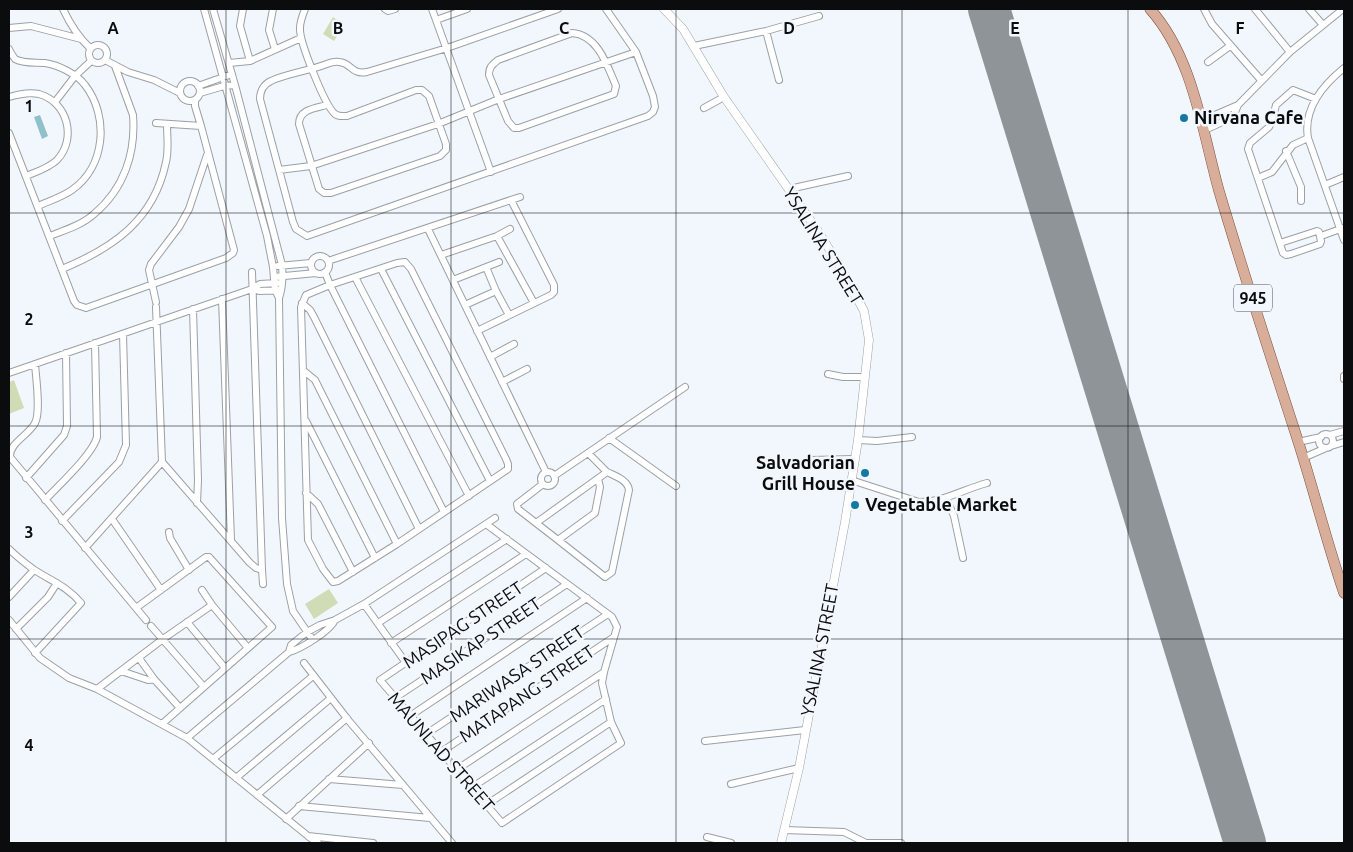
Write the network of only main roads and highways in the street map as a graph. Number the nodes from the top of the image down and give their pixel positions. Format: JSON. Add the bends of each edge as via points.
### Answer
{"nodes":[{"id":1,"x":1150,"y":9,"type":"edge"},
{"id":2,"x":1344,"y":593,"type":"edge"}],
"edges":[{"from":1,"to":2,"type":"main road","number":"945","via":[[1172,38],[1180,56]]}]}
